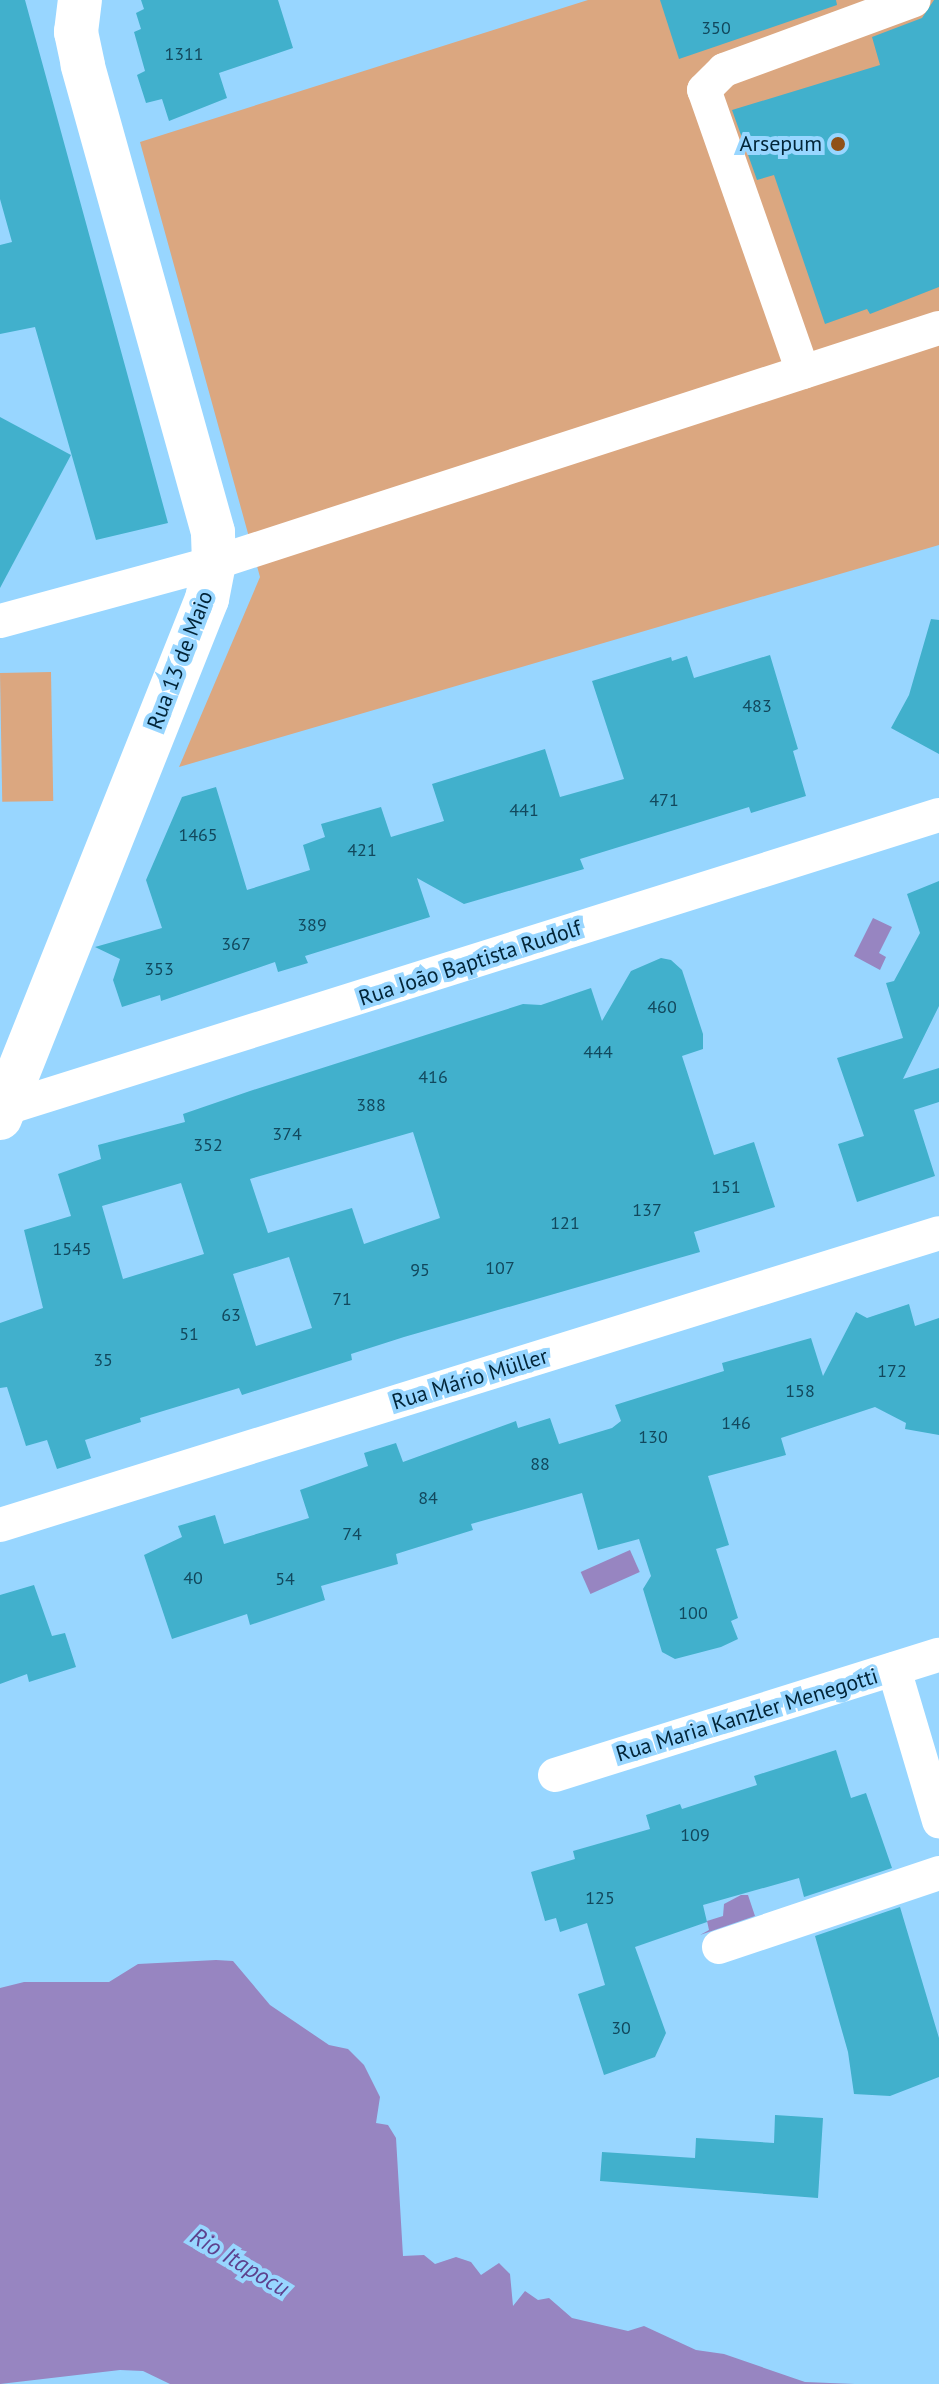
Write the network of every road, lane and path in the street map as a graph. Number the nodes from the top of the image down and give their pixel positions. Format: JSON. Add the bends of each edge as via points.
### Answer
{"nodes":[{"id":1,"x":80,"y":0,"type":"edge"},
{"id":2,"x":914,"y":0,"type":"edge"},
{"id":3,"x":939,"y":328,"type":"edge"},
{"id":4,"x":803,"y":372,"type":"junction"},
{"id":5,"x":214,"y":563,"type":"junction"},
{"id":6,"x":0,"y":621,"type":"edge"},
{"id":7,"x":939,"y":815,"type":"edge"},
{"id":8,"x":1,"y":1113,"type":"edge"},
{"id":9,"x":939,"y":1233,"type":"edge"},
{"id":10,"x":0,"y":1525,"type":"edge"},
{"id":11,"x":939,"y":1655,"type":"edge"},
{"id":12,"x":894,"y":1669,"type":"junction"},
{"id":13,"x":555,"y":1775,"type":"dead end"},
{"id":14,"x":939,"y":1821,"type":"edge"},
{"id":15,"x":939,"y":1873,"type":"edge"},
{"id":16,"x":719,"y":1947,"type":"dead end"}],
"edges":[{"from":1,"to":5,"type":"main road","name":"Rua 13 de Maio","via":[[76,32],[83,65],[213,532]]},
{"from":2,"to":4,"type":"street","via":[[724,70],[704,90]]},
{"from":3,"to":4,"type":"street"},
{"from":4,"to":5,"type":"street"},
{"from":5,"to":6,"type":"street"},
{"from":5,"to":8,"type":"main road","name":"Rua 13 de Maio","via":[[207,599]]},
{"from":7,"to":8,"type":"street","name":"Rua João Baptista Rudolf"},
{"from":9,"to":10,"type":"street","name":"Rua Mário Müller"},
{"from":11,"to":12,"type":"street","name":"Rua Maria Kanzler Menegotti"},
{"from":12,"to":13,"type":"street","name":"Rua Maria Kanzler Menegotti"},
{"from":12,"to":14,"type":"street"},
{"from":15,"to":16,"type":"street"}]}
